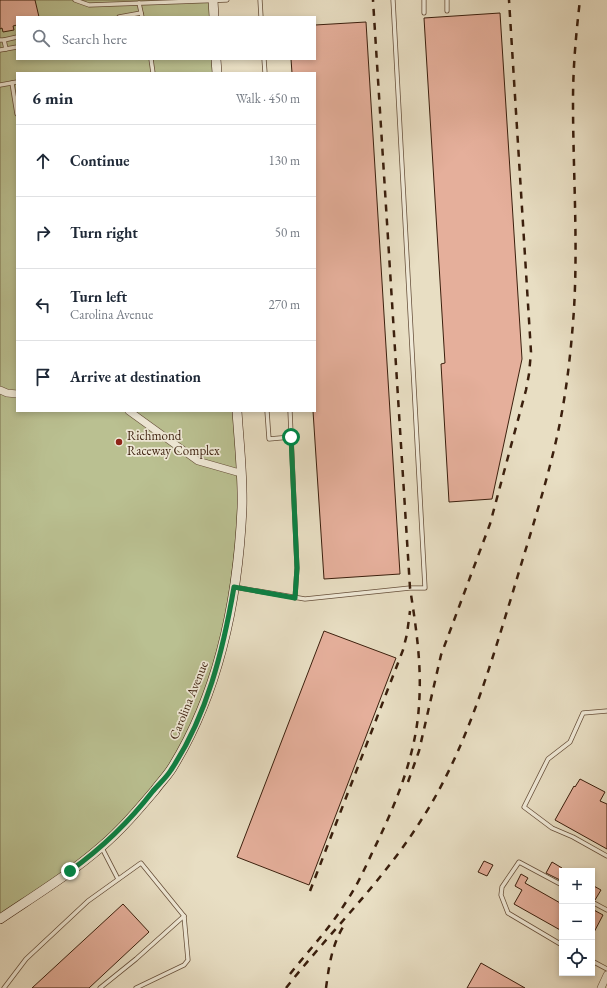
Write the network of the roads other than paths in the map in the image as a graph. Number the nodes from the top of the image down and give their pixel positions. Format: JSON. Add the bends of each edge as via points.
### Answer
{"nodes":[{"id":1,"x":75,"y":0,"type":"edge"},
{"id":2,"x":213,"y":0,"type":"edge"},
{"id":3,"x":226,"y":0,"type":"edge"},
{"id":4,"x":260,"y":0,"type":"edge"},
{"id":5,"x":394,"y":0,"type":"edge"},
{"id":6,"x":424,"y":0,"type":"edge"},
{"id":7,"x":447,"y":0,"type":"edge"},
{"id":8,"x":139,"y":3,"type":"junction"},
{"id":9,"x":448,"y":11,"type":"dead end"},
{"id":10,"x":424,"y":13,"type":"dead end"},
{"id":11,"x":142,"y":15,"type":"edge"},
{"id":12,"x":130,"y":16,"type":"edge"},
{"id":13,"x":214,"y":16,"type":"edge"},
{"id":14,"x":261,"y":16,"type":"edge"},
{"id":15,"x":16,"y":37,"type":"edge"},
{"id":16,"x":2,"y":40,"type":"edge"},
{"id":17,"x":16,"y":47,"type":"edge"},
{"id":18,"x":6,"y":49,"type":"junction"},
{"id":19,"x":0,"y":50,"type":"edge"},
{"id":20,"x":151,"y":60,"type":"edge"},
{"id":21,"x":216,"y":60,"type":"edge"},
{"id":22,"x":264,"y":60,"type":"edge"},
{"id":23,"x":153,"y":72,"type":"edge"},
{"id":24,"x":217,"y":72,"type":"edge"},
{"id":25,"x":265,"y":72,"type":"edge"},
{"id":26,"x":16,"y":82,"type":"edge"},
{"id":27,"x":12,"y":83,"type":"junction"},
{"id":28,"x":0,"y":85,"type":"edge"},
{"id":29,"x":16,"y":108,"type":"edge"},
{"id":30,"x":0,"y":390,"type":"edge"},
{"id":31,"x":16,"y":394,"type":"edge"},
{"id":32,"x":130,"y":412,"type":"edge"},
{"id":33,"x":237,"y":412,"type":"edge"},
{"id":34,"x":267,"y":412,"type":"edge"},
{"id":35,"x":290,"y":412,"type":"edge"},
{"id":36,"x":291,"y":437,"type":"junction"},
{"id":37,"x":240,"y":473,"type":"junction"},
{"id":38,"x":234,"y":587,"type":"junction"},
{"id":39,"x":295,"y":598,"type":"junction"},
{"id":40,"x":607,"y":711,"type":"edge"},
{"id":41,"x":101,"y":847,"type":"junction"},
{"id":42,"x":607,"y":856,"type":"edge"},
{"id":43,"x":118,"y":879,"type":"junction"},
{"id":44,"x":559,"y":883,"type":"edge"},
{"id":45,"x":595,"y":904,"type":"edge"},
{"id":46,"x":607,"y":910,"type":"edge"},
{"id":47,"x":184,"y":916,"type":"junction"},
{"id":48,"x":0,"y":919,"type":"edge"},
{"id":49,"x":559,"y":943,"type":"edge"},
{"id":50,"x":595,"y":963,"type":"edge"},
{"id":51,"x":607,"y":969,"type":"edge"},
{"id":52,"x":607,"y":976,"type":"edge"},
{"id":53,"x":4,"y":988,"type":"edge"},
{"id":54,"x":100,"y":988,"type":"edge"},
{"id":55,"x":136,"y":988,"type":"edge"},
{"id":56,"x":601,"y":988,"type":"edge"}],
"edges":[{"from":1,"to":8,"type":"lane","via":[[89,5]]},
{"from":2,"to":3,"type":"lane"},
{"from":2,"to":8,"type":"lane"},
{"from":2,"to":13,"type":"street"},
{"from":4,"to":14,"type":"lane"},
{"from":5,"to":39,"type":"lane","via":[[425,588]]},
{"from":6,"to":10,"type":"lane"},
{"from":7,"to":9,"type":"lane"},
{"from":8,"to":11,"type":"lane"},
{"from":11,"to":12,"type":"lane"},
{"from":15,"to":16,"type":"lane"},
{"from":16,"to":18,"type":"lane"},
{"from":17,"to":18,"type":"lane"},
{"from":18,"to":19,"type":"lane"},
{"from":20,"to":23,"type":"lane"},
{"from":21,"to":24,"type":"street"},
{"from":22,"to":25,"type":"lane"},
{"from":26,"to":27,"type":"lane"},
{"from":27,"to":28,"type":"lane"},
{"from":27,"to":29,"type":"lane"},
{"from":30,"to":31,"type":"street"},
{"from":32,"to":37,"type":"street","via":[[198,461]]},
{"from":33,"to":37,"type":"street","name":"Carolina Avenue"},
{"from":34,"to":36,"type":"lane","via":[[269,439]]},
{"from":35,"to":36,"type":"lane"},
{"from":36,"to":39,"type":"lane","via":[[297,568]]},
{"from":37,"to":38,"type":"street","name":"Carolina Avenue","via":[[242,508]]},
{"from":38,"to":39,"type":"lane"},
{"from":38,"to":41,"type":"street","name":"Carolina Avenue","via":[[213,680],[182,750],[166,777],[140,808]]},
{"from":40,"to":42,"type":"lane","via":[[583,713],[570,742],[548,759],[524,807],[552,828]]},
{"from":41,"to":43,"type":"lane"},
{"from":41,"to":48,"type":"street","name":"Carolina Avenue"},
{"from":43,"to":47,"type":"lane","via":[[141,863]]},
{"from":43,"to":53,"type":"lane","via":[[88,901],[26,959]]},
{"from":44,"to":49,"type":"lane","via":[[519,862],[502,887],[501,895],[508,913]]},
{"from":45,"to":46,"type":"lane"},
{"from":47,"to":54,"type":"lane"},
{"from":47,"to":55,"type":"lane","via":[[188,960],[184,965]]},
{"from":50,"to":51,"type":"lane"},
{"from":52,"to":56,"type":"street"}]}
